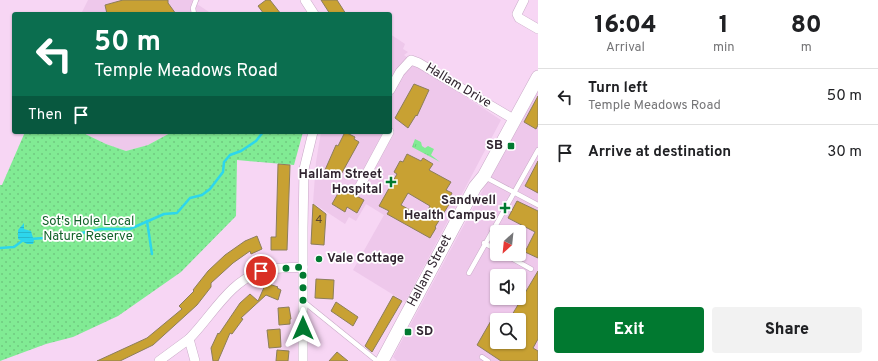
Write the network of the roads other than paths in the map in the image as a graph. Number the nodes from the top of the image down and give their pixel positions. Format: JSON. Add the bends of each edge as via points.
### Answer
{"nodes":[{"id":1,"x":196,"y":0,"type":"edge"},
{"id":2,"x":305,"y":0,"type":"edge"},
{"id":3,"x":524,"y":0,"type":"edge"},
{"id":4,"x":194,"y":12,"type":"edge"},
{"id":5,"x":313,"y":12,"type":"edge"},
{"id":6,"x":538,"y":29,"type":"edge"},
{"id":7,"x":538,"y":77,"type":"edge"},
{"id":8,"x":392,"y":86,"type":"edge"},
{"id":9,"x":514,"y":120,"type":"junction"},
{"id":10,"x":313,"y":134,"type":"edge"},
{"id":11,"x":388,"y":134,"type":"edge"},
{"id":12,"x":538,"y":150,"type":"edge"},
{"id":13,"x":484,"y":176,"type":"junction"},
{"id":14,"x":360,"y":186,"type":"dead end"},
{"id":15,"x":513,"y":191,"type":"junction"},
{"id":16,"x":538,"y":205,"type":"edge"},
{"id":17,"x":484,"y":243,"type":"junction"},
{"id":18,"x":490,"y":246,"type":"edge"},
{"id":19,"x":516,"y":261,"type":"edge"},
{"id":20,"x":303,"y":267,"type":"junction"},
{"id":21,"x":530,"y":269,"type":"dead end"},
{"id":22,"x":469,"y":273,"type":"dead end"},
{"id":23,"x":303,"y":301,"type":"junction"},
{"id":24,"x":190,"y":339,"type":"junction"},
{"id":25,"x":482,"y":357,"type":"dead end"},
{"id":26,"x":383,"y":360,"type":"edge"},
{"id":27,"x":159,"y":361,"type":"edge"},
{"id":28,"x":196,"y":361,"type":"edge"},
{"id":29,"x":303,"y":361,"type":"edge"},
{"id":30,"x":488,"y":361,"type":"edge"}],
"edges":[{"from":1,"to":4,"type":"lane"},
{"from":2,"to":5,"type":"street"},
{"from":3,"to":6,"type":"street","via":[[517,14],[519,18]]},
{"from":7,"to":9,"type":"street","name":"Hallam Street"},
{"from":8,"to":9,"type":"street","name":"Hallam Drive","via":[[411,60]]},
{"from":9,"to":13,"type":"street","name":"Hallam Street"},
{"from":10,"to":20,"type":"street","via":[[304,169]]},
{"from":11,"to":14,"type":"street"},
{"from":12,"to":15,"type":"lane"},
{"from":13,"to":15,"type":"lane"},
{"from":13,"to":26,"type":"street","name":"Hallam Street","via":[[475,187]]},
{"from":15,"to":16,"type":"lane"},
{"from":15,"to":17,"type":"lane"},
{"from":17,"to":18,"type":"lane"},
{"from":17,"to":22,"type":"lane"},
{"from":19,"to":21,"type":"lane"},
{"from":20,"to":23,"type":"street"},
{"from":20,"to":24,"type":"street","via":[[273,269],[245,278]]},
{"from":23,"to":26,"type":"lane"},
{"from":23,"to":29,"type":"street"},
{"from":24,"to":27,"type":"street"},
{"from":24,"to":28,"type":"street"},
{"from":25,"to":30,"type":"lane"}]}
